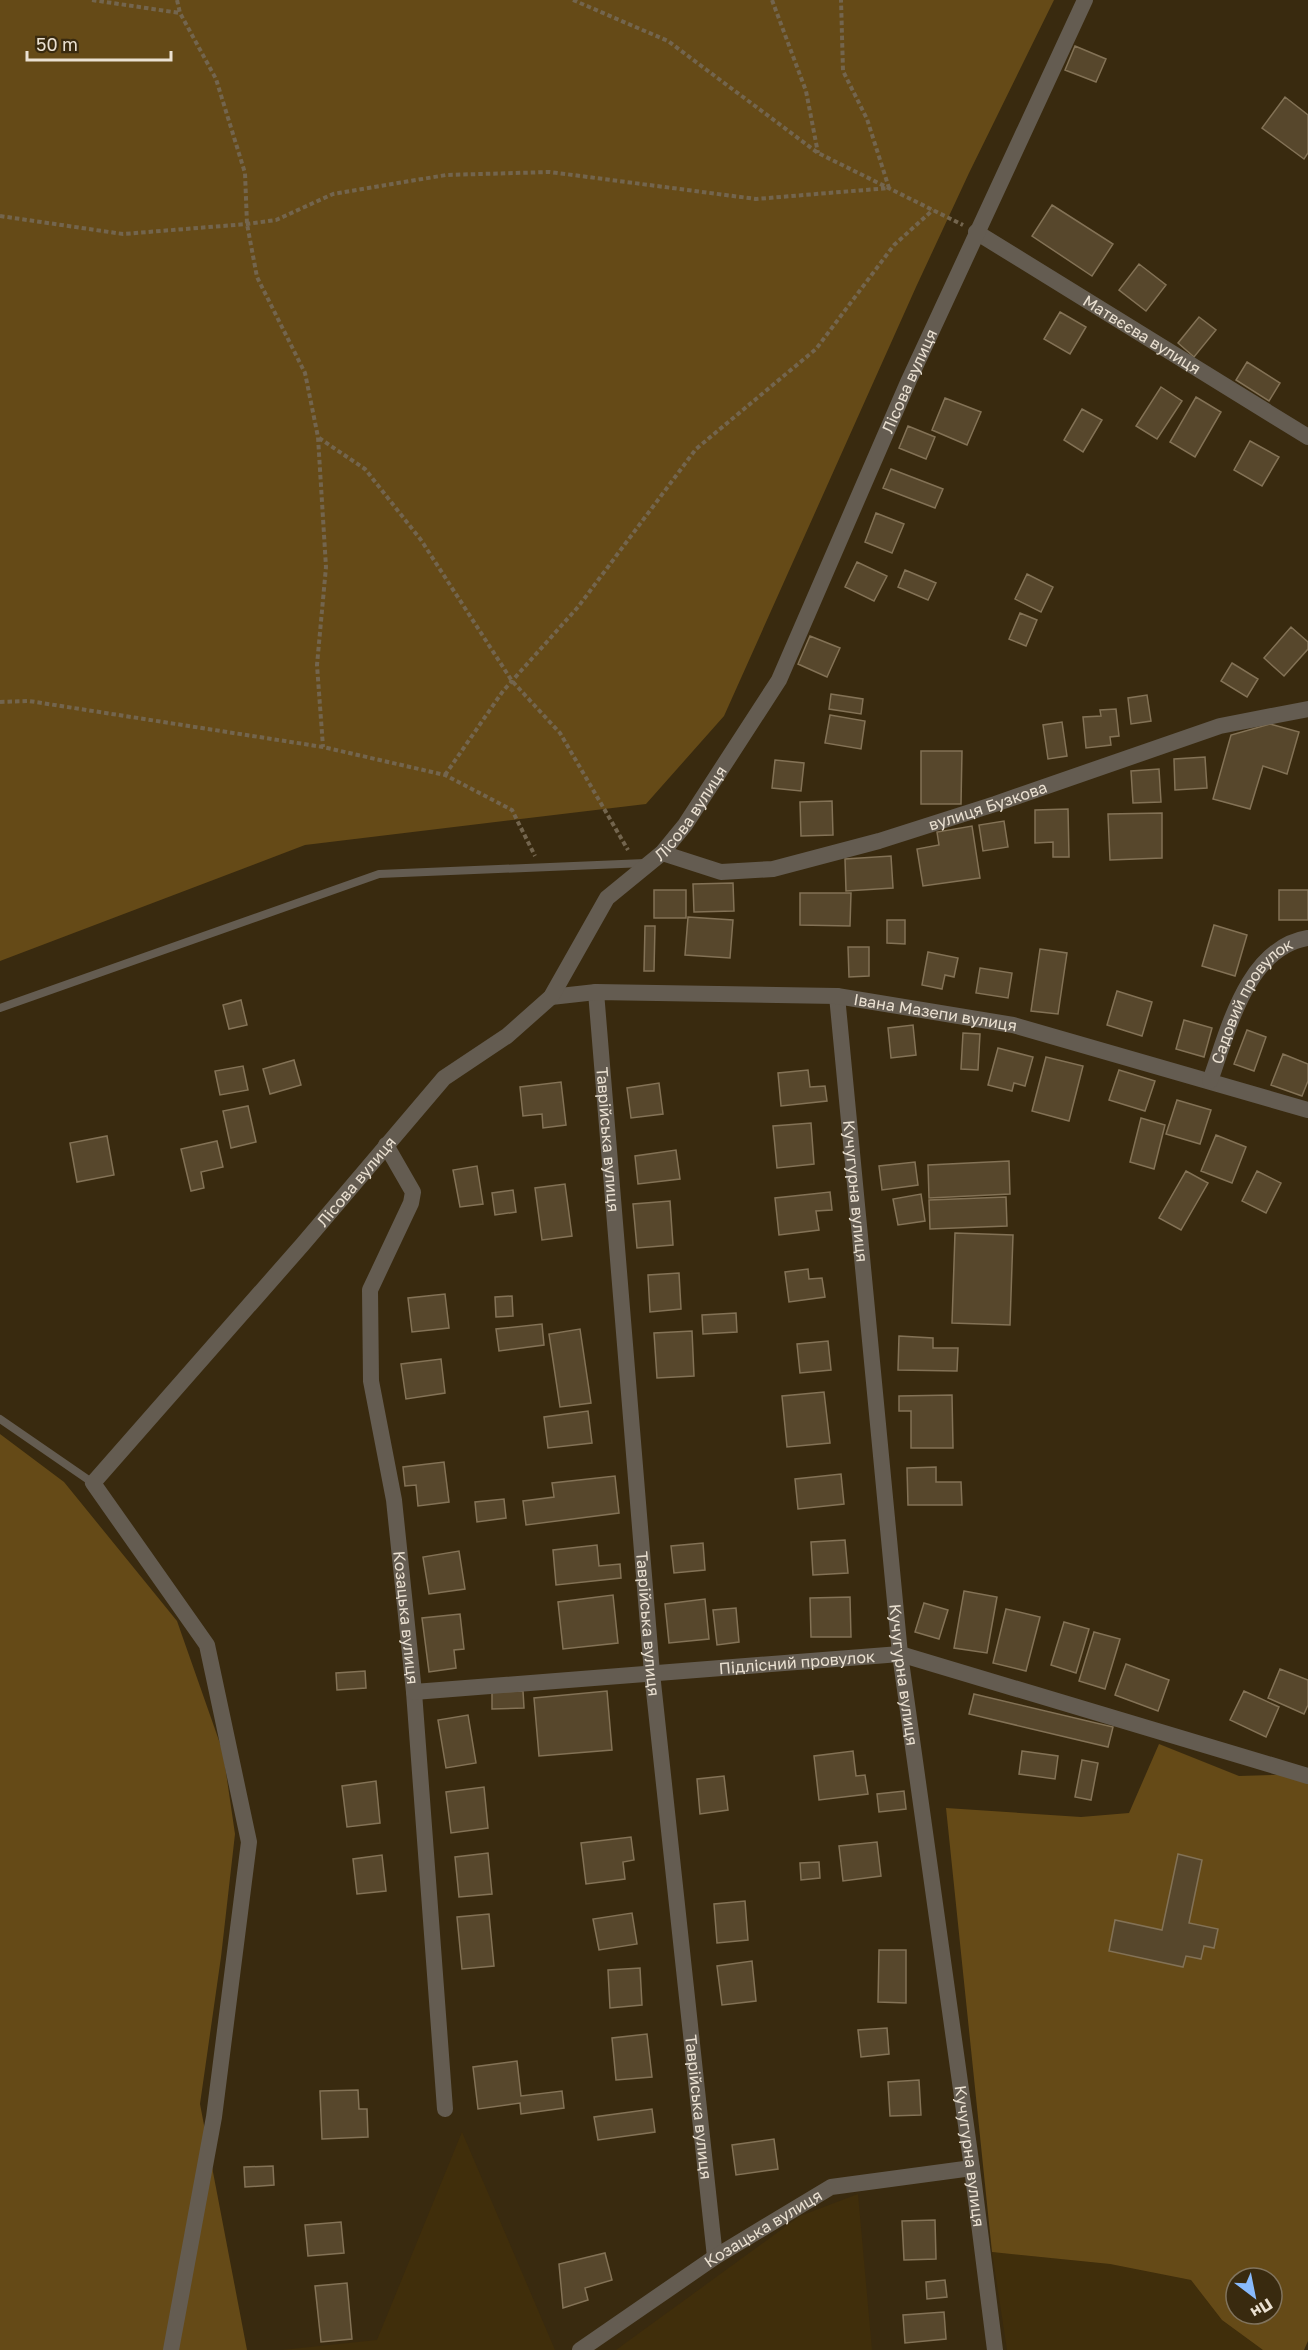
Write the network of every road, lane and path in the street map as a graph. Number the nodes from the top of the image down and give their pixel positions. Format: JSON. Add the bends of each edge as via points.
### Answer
{"nodes":[{"id":1,"x":92,"y":0,"type":"edge"},
{"id":2,"x":177,"y":0,"type":"edge"},
{"id":3,"x":573,"y":0,"type":"edge"},
{"id":4,"x":772,"y":0,"type":"edge"},
{"id":5,"x":841,"y":0,"type":"edge"},
{"id":6,"x":1085,"y":0,"type":"edge"},
{"id":7,"x":180,"y":14,"type":"junction"},
{"id":8,"x":818,"y":153,"type":"junction"},
{"id":9,"x":889,"y":188,"type":"junction"},
{"id":10,"x":933,"y":210,"type":"junction"},
{"id":11,"x":0,"y":216,"type":"edge"},
{"id":12,"x":247,"y":224,"type":"junction"},
{"id":13,"x":976,"y":232,"type":"junction"},
{"id":14,"x":318,"y":437,"type":"junction"},
{"id":15,"x":1308,"y":437,"type":"edge"},
{"id":16,"x":512,"y":681,"type":"junction"},
{"id":17,"x":0,"y":702,"type":"edge"},
{"id":18,"x":1308,"y":709,"type":"edge"},
{"id":19,"x":323,"y":747,"type":"junction"},
{"id":20,"x":445,"y":775,"type":"junction"},
{"id":21,"x":649,"y":860,"type":"junction"},
{"id":22,"x":541,"y":868,"type":"junction"},
{"id":23,"x":1308,"y":938,"type":"edge"},
{"id":24,"x":596,"y":992,"type":"junction"},
{"id":25,"x":837,"y":996,"type":"junction"},
{"id":26,"x":551,"y":998,"type":"junction"},
{"id":27,"x":0,"y":1008,"type":"edge"},
{"id":28,"x":1210,"y":1081,"type":"junction"},
{"id":29,"x":1308,"y":1110,"type":"edge"},
{"id":30,"x":386,"y":1144,"type":"junction"},
{"id":31,"x":0,"y":1419,"type":"edge"},
{"id":32,"x":93,"y":1483,"type":"junction"},
{"id":33,"x":900,"y":1654,"type":"junction"},
{"id":34,"x":652,"y":1673,"type":"junction"},
{"id":35,"x":414,"y":1692,"type":"junction"},
{"id":36,"x":1308,"y":1776,"type":"edge"},
{"id":37,"x":445,"y":2109,"type":"dead end"},
{"id":38,"x":972,"y":2168,"type":"junction"},
{"id":39,"x":715,"y":2257,"type":"junction"},
{"id":40,"x":171,"y":2350,"type":"edge"},
{"id":41,"x":580,"y":2350,"type":"edge"},
{"id":42,"x":994,"y":2350,"type":"edge"}],
"edges":[{"from":1,"to":7,"type":"path"},
{"from":2,"to":7,"type":"path"},
{"from":3,"to":8,"type":"path","via":[[668,41]]},
{"from":4,"to":8,"type":"path","via":[[807,91]]},
{"from":5,"to":9,"type":"path","via":[[843,71],[867,119]]},
{"from":6,"to":13,"type":"street","name":"Лісова вулиця"},
{"from":7,"to":12,"type":"path","via":[[216,79],[245,173]]},
{"from":8,"to":9,"type":"path"},
{"from":9,"to":10,"type":"path"},
{"from":9,"to":12,"type":"path","via":[[756,199],[550,172],[446,175],[333,194],[276,220]]},
{"from":10,"to":13,"type":"path"},
{"from":10,"to":16,"type":"path","via":[[894,245],[816,349],[696,449],[578,607]]},
{"from":11,"to":12,"type":"path","via":[[123,234]]},
{"from":12,"to":14,"type":"path","via":[[256,277],[305,373]]},
{"from":13,"to":15,"type":"street","name":"Матвєєва вулиця"},
{"from":13,"to":21,"type":"street","name":"Лісова вулиця","via":[[780,680],[685,825]]},
{"from":14,"to":16,"type":"path","via":[[366,469],[421,540]]},
{"from":14,"to":19,"type":"path","via":[[326,567],[317,665]]},
{"from":16,"to":20,"type":"path"},
{"from":16,"to":21,"type":"path","via":[[560,733]]},
{"from":17,"to":19,"type":"path","via":[[29,701]]},
{"from":18,"to":21,"type":"street","name":"вулиця Бузкова","via":[[1220,726],[995,804],[773,869],[721,872]]},
{"from":19,"to":20,"type":"path"},
{"from":20,"to":22,"type":"path","via":[[512,810]]},
{"from":21,"to":22,"type":"lane"},
{"from":21,"to":26,"type":"street","name":"Лісова вулиця","via":[[606,898]]},
{"from":22,"to":27,"type":"lane","via":[[379,874]]},
{"from":23,"to":28,"type":"street","name":"Садовий провулок","via":[[1279,949],[1262,964],[1241,994]]},
{"from":24,"to":25,"type":"street","name":"Івана Мазепи вулиця"},
{"from":24,"to":26,"type":"street","name":"Івана Мазепи вулиця"},
{"from":24,"to":34,"type":"street","name":"Таврійська вулиця"},
{"from":25,"to":28,"type":"street","name":"Івана Мазепи вулиця","via":[[1013,1025]]},
{"from":25,"to":33,"type":"street","name":"Кучугурна вулиця"},
{"from":26,"to":30,"type":"street","name":"Лісова вулиця","via":[[507,1036],[444,1078]]},
{"from":28,"to":29,"type":"street","name":"Івана Мазепи вулиця"},
{"from":30,"to":32,"type":"street","name":"Лісова вулиця"},
{"from":30,"to":35,"type":"street","name":"Козацька вулиця","via":[[413,1192],[370,1290],[371,1381],[394,1500]]},
{"from":31,"to":32,"type":"lane"},
{"from":32,"to":40,"type":"street","via":[[207,1645],[249,1842],[214,2117]]},
{"from":33,"to":34,"type":"street","name":"Підлісний провулок"},
{"from":33,"to":36,"type":"street","name":"Підлісний провулок"},
{"from":33,"to":38,"type":"street","name":"Кучугурна вулиця"},
{"from":34,"to":35,"type":"street","name":"Підлісний провулок"},
{"from":34,"to":39,"type":"street","name":"Таврійська вулиця"},
{"from":35,"to":37,"type":"street","name":"Козацька вулиця"},
{"from":38,"to":39,"type":"street","name":"Козацька вулиця","via":[[831,2187]]},
{"from":38,"to":42,"type":"street","name":"Кучугурна вулиця"},
{"from":39,"to":41,"type":"street","name":"Козацька вулиця"}]}
